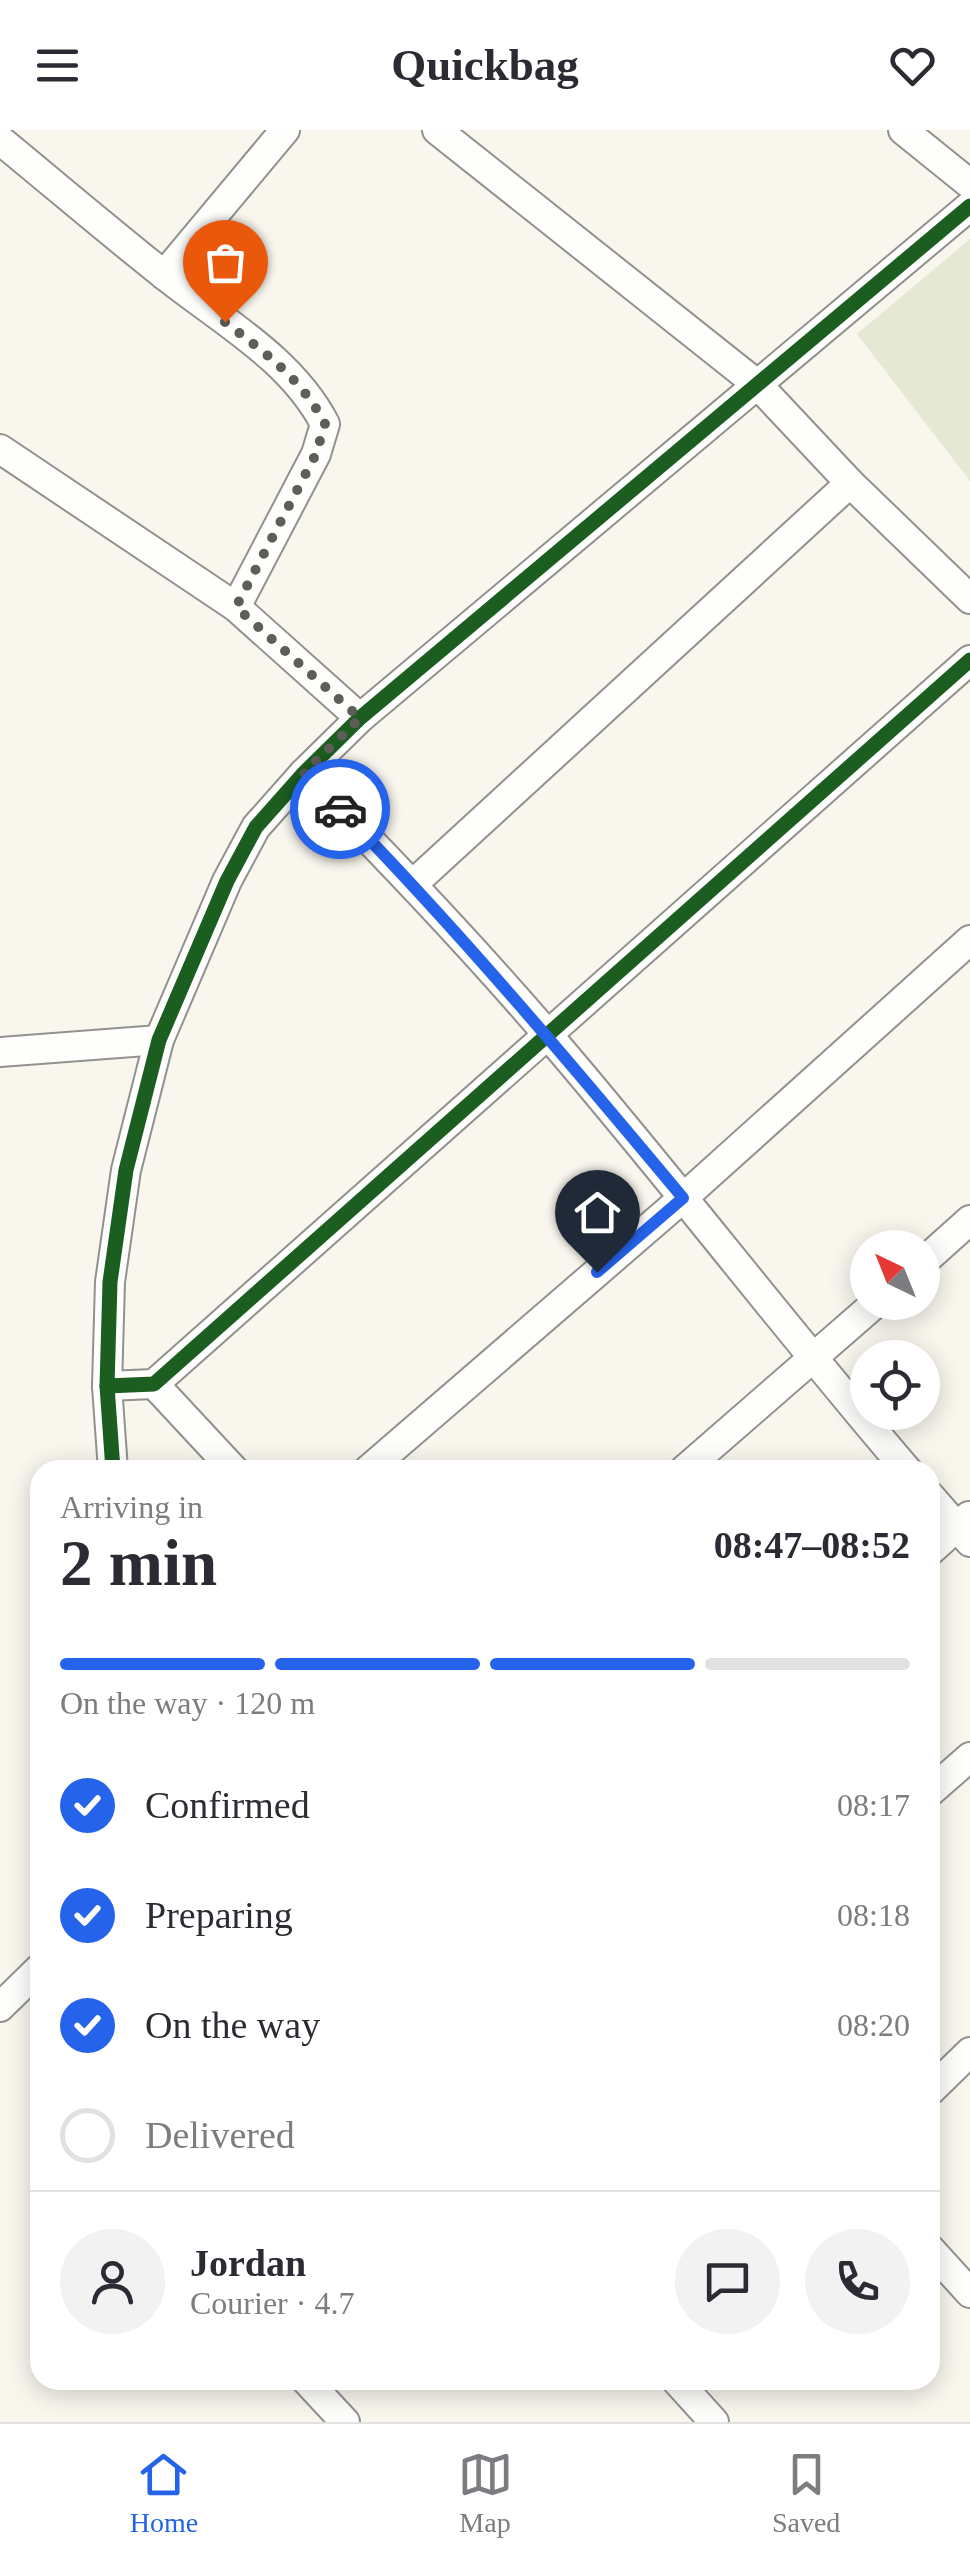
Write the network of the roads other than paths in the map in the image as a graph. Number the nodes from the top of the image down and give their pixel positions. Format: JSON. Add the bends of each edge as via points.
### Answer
{"nodes":[{"id":1,"x":286,"y":130,"type":"edge"},
{"id":2,"x":437,"y":130,"type":"edge"},
{"id":3,"x":903,"y":130,"type":"edge"},
{"id":4,"x":0,"y":140,"type":"edge"},
{"id":5,"x":970,"y":184,"type":"edge"},
{"id":6,"x":970,"y":206,"type":"edge"},
{"id":7,"x":164,"y":275,"type":"junction"},
{"id":8,"x":758,"y":386,"type":"junction"},
{"id":9,"x":0,"y":449,"type":"edge"},
{"id":10,"x":850,"y":483,"type":"junction"},
{"id":11,"x":970,"y":599,"type":"edge"},
{"id":12,"x":236,"y":607,"type":"junction"},
{"id":13,"x":970,"y":660,"type":"edge"},
{"id":14,"x":360,"y":718,"type":"junction"},
{"id":15,"x":304,"y":773,"type":"junction"},
{"id":16,"x":413,"y":884,"type":"junction"},
{"id":17,"x":970,"y":940,"type":"edge"},
{"id":18,"x":548,"y":1035,"type":"junction"},
{"id":19,"x":159,"y":1040,"type":"junction"},
{"id":20,"x":0,"y":1052,"type":"edge"},
{"id":21,"x":683,"y":1198,"type":"junction"},
{"id":22,"x":970,"y":1220,"type":"edge"},
{"id":23,"x":940,"y":1246,"type":"edge"},
{"id":24,"x":857,"y":1320,"type":"edge"},
{"id":25,"x":812,"y":1360,"type":"junction"},
{"id":26,"x":154,"y":1384,"type":"junction"},
{"id":27,"x":106,"y":1386,"type":"junction"},
{"id":28,"x":112,"y":1460,"type":"edge"},
{"id":29,"x":225,"y":1460,"type":"edge"},
{"id":30,"x":380,"y":1460,"type":"edge"},
{"id":31,"x":696,"y":1460,"type":"edge"},
{"id":32,"x":898,"y":1460,"type":"edge"},
{"id":33,"x":940,"y":1505,"type":"edge"},
{"id":34,"x":965,"y":1528,"type":"edge"},
{"id":35,"x":940,"y":1544,"type":"edge"},
{"id":36,"x":970,"y":1756,"type":"edge"},
{"id":37,"x":940,"y":1783,"type":"edge"},
{"id":38,"x":30,"y":1978,"type":"edge"},
{"id":39,"x":0,"y":2007,"type":"edge"},
{"id":40,"x":970,"y":2052,"type":"edge"},
{"id":41,"x":940,"y":2082,"type":"edge"},
{"id":42,"x":940,"y":2259,"type":"edge"},
{"id":43,"x":970,"y":2293,"type":"edge"},
{"id":44,"x":315,"y":2390,"type":"edge"},
{"id":45,"x":685,"y":2390,"type":"edge"},
{"id":46,"x":345,"y":2422,"type":"edge"},
{"id":47,"x":714,"y":2422,"type":"edge"}],
"edges":[{"from":1,"to":7,"type":"street"},
{"from":2,"to":8,"type":"street"},
{"from":3,"to":5,"type":"street"},
{"from":4,"to":7,"type":"street"},
{"from":6,"to":8,"type":"street"},
{"from":7,"to":12,"type":"street","via":[[286,368],[325,424],[316,454]]},
{"from":8,"to":10,"type":"street"},
{"from":8,"to":14,"type":"street"},
{"from":9,"to":12,"type":"street"},
{"from":10,"to":11,"type":"street"},
{"from":10,"to":16,"type":"street"},
{"from":12,"to":14,"type":"street"},
{"from":13,"to":18,"type":"street"},
{"from":14,"to":15,"type":"street"},
{"from":15,"to":16,"type":"street"},
{"from":15,"to":19,"type":"street","via":[[256,827]]},
{"from":16,"to":18,"type":"street"},
{"from":17,"to":21,"type":"street"},
{"from":18,"to":21,"type":"street"},
{"from":18,"to":26,"type":"street"},
{"from":19,"to":20,"type":"street"},
{"from":19,"to":27,"type":"street","via":[[126,1170],[110,1282]]},
{"from":21,"to":25,"type":"street"},
{"from":21,"to":30,"type":"street"},
{"from":22,"to":23,"type":"street"},
{"from":24,"to":25,"type":"street"},
{"from":25,"to":31,"type":"street"},
{"from":25,"to":32,"type":"street"},
{"from":26,"to":27,"type":"street"},
{"from":26,"to":29,"type":"street"},
{"from":27,"to":28,"type":"street"},
{"from":33,"to":34,"type":"street"},
{"from":34,"to":35,"type":"street"},
{"from":36,"to":37,"type":"street"},
{"from":38,"to":39,"type":"street"},
{"from":40,"to":41,"type":"street"},
{"from":42,"to":43,"type":"street"},
{"from":44,"to":46,"type":"street"},
{"from":45,"to":47,"type":"street"}]}
